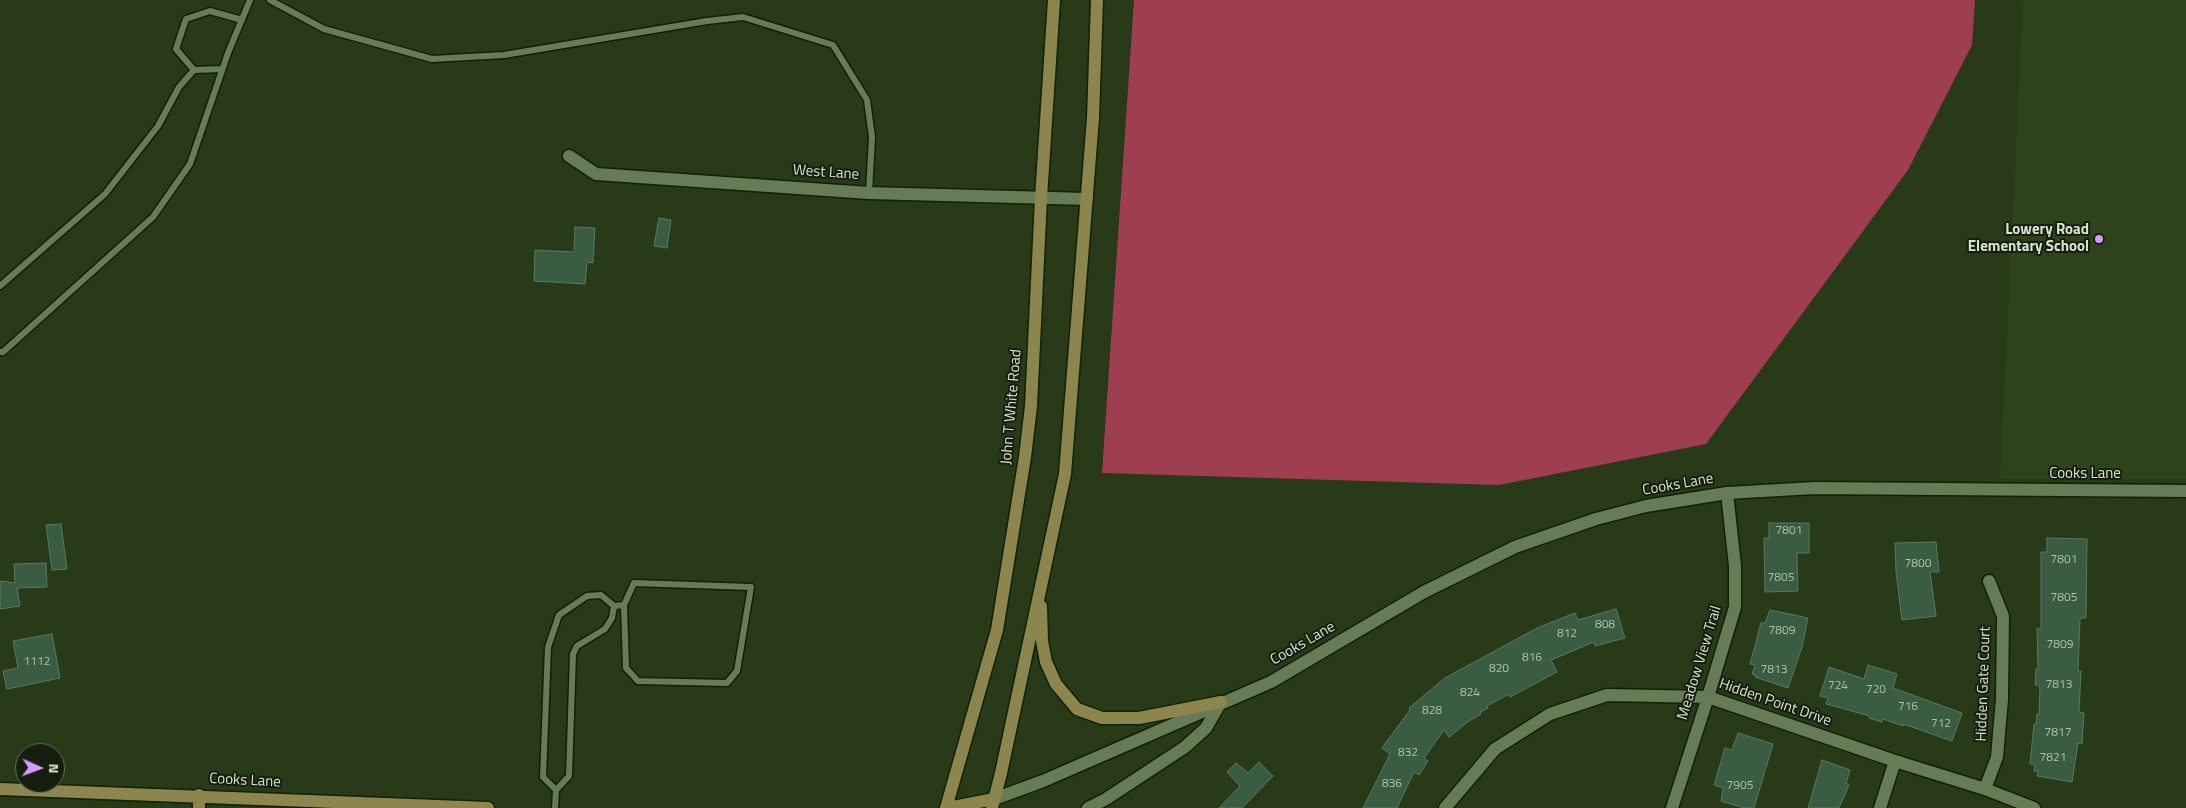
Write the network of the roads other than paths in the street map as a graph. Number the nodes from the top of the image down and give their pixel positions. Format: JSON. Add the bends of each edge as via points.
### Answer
{"nodes":[{"id":1,"x":250,"y":0,"type":"edge"},
{"id":2,"x":270,"y":0,"type":"edge"},
{"id":3,"x":1054,"y":0,"type":"edge"},
{"id":4,"x":1097,"y":0,"type":"edge"},
{"id":5,"x":242,"y":20,"type":"junction"},
{"id":6,"x":222,"y":69,"type":"junction"},
{"id":7,"x":194,"y":70,"type":"junction"},
{"id":8,"x":569,"y":156,"type":"dead end"},
{"id":9,"x":870,"y":193,"type":"junction"},
{"id":10,"x":1041,"y":198,"type":"junction"},
{"id":11,"x":1087,"y":199,"type":"junction"},
{"id":12,"x":0,"y":286,"type":"edge"},
{"id":13,"x":0,"y":352,"type":"edge"},
{"id":14,"x":2186,"y":490,"type":"edge"},
{"id":15,"x":1727,"y":493,"type":"junction"},
{"id":16,"x":1989,"y":581,"type":"dead end"},
{"id":17,"x":1040,"y":588,"type":"junction"},
{"id":18,"x":624,"y":605,"type":"junction"},
{"id":19,"x":614,"y":606,"type":"junction"},
{"id":20,"x":1708,"y":697,"type":"junction"},
{"id":21,"x":1221,"y":702,"type":"junction"},
{"id":22,"x":1895,"y":762,"type":"junction"},
{"id":23,"x":0,"y":789,"type":"edge"},
{"id":24,"x":1985,"y":789,"type":"junction"},
{"id":25,"x":556,"y":790,"type":"junction"},
{"id":26,"x":199,"y":802,"type":"edge"},
{"id":27,"x":993,"y":803,"type":"edge"},
{"id":28,"x":488,"y":808,"type":"edge"},
{"id":29,"x":555,"y":808,"type":"edge"},
{"id":30,"x":947,"y":808,"type":"edge"},
{"id":31,"x":1088,"y":808,"type":"edge"},
{"id":32,"x":1445,"y":808,"type":"edge"},
{"id":33,"x":1672,"y":808,"type":"edge"},
{"id":34,"x":1880,"y":808,"type":"edge"},
{"id":35,"x":2034,"y":808,"type":"edge"}],
"edges":[{"from":1,"to":5,"type":"lane"},
{"from":2,"to":9,"type":"lane","via":[[324,29],[432,59],[504,55],[743,17],[833,45],[867,100],[872,137]]},
{"from":3,"to":10,"type":"main road","name":"John T White Road"},
{"from":4,"to":11,"type":"main road"},
{"from":5,"to":6,"type":"lane"},
{"from":5,"to":7,"type":"lane","via":[[210,11],[186,19],[176,49]]},
{"from":6,"to":7,"type":"lane"},
{"from":6,"to":13,"type":"lane","via":[[190,164],[153,217]]},
{"from":7,"to":12,"type":"lane","via":[[178,87],[158,126],[105,194]]},
{"from":8,"to":9,"type":"street","name":"West Lane","via":[[596,174]]},
{"from":9,"to":10,"type":"street","name":"West Lane"},
{"from":10,"to":11,"type":"street","name":"West Lane"},
{"from":10,"to":30,"type":"main road","name":"John T White Road","via":[[1031,406],[1025,457],[997,630]]},
{"from":11,"to":17,"type":"main road","via":[[1066,474]]},
{"from":14,"to":15,"type":"street","name":"Cooks Lane","via":[[1815,488]]},
{"from":15,"to":20,"type":"street","name":"Meadow View Trail","via":[[1735,566],[1735,607]]},
{"from":15,"to":21,"type":"street","name":"Cooks Lane","via":[[1646,506],[1596,519],[1515,547],[1424,592],[1271,682]]},
{"from":16,"to":24,"type":"street","name":"Hidden Gate Court","via":[[2003,616],[2002,699],[1997,757]]},
{"from":17,"to":21,"type":"main road","via":[[1046,662],[1056,684],[1077,709],[1102,718],[1139,718]]},
{"from":17,"to":27,"type":"main road"},
{"from":18,"to":18,"type":"lane","via":[[634,583],[751,587],[737,671],[727,684],[638,681],[626,668]]},
{"from":18,"to":19,"type":"lane"},
{"from":19,"to":25,"type":"lane","via":[[612,618],[604,629],[577,646],[573,654],[569,776]]},
{"from":19,"to":25,"type":"lane","via":[[601,595],[587,596],[559,615],[548,647],[543,777]]},
{"from":20,"to":22,"type":"street","name":"Hidden Point Drive"},
{"from":20,"to":32,"type":"street","name":"Hidden Point Drive","via":[[1607,695],[1550,714],[1495,749]]},
{"from":20,"to":33,"type":"street","name":"Meadow View Trail"},
{"from":21,"to":27,"type":"street","name":"Cooks Lane"},
{"from":21,"to":31,"type":"street","via":[[1206,728],[1185,747]]},
{"from":22,"to":24,"type":"street","name":"Hidden Point Drive"},
{"from":22,"to":34,"type":"street"},
{"from":23,"to":26,"type":"main road","name":"Cooks Lane"},
{"from":24,"to":35,"type":"street","name":"Hidden Point Drive"},
{"from":25,"to":29,"type":"lane"},
{"from":26,"to":28,"type":"main road","name":"Cooks Lane"},
{"from":27,"to":30,"type":"main road","name":"Cooks Lane"}]}
